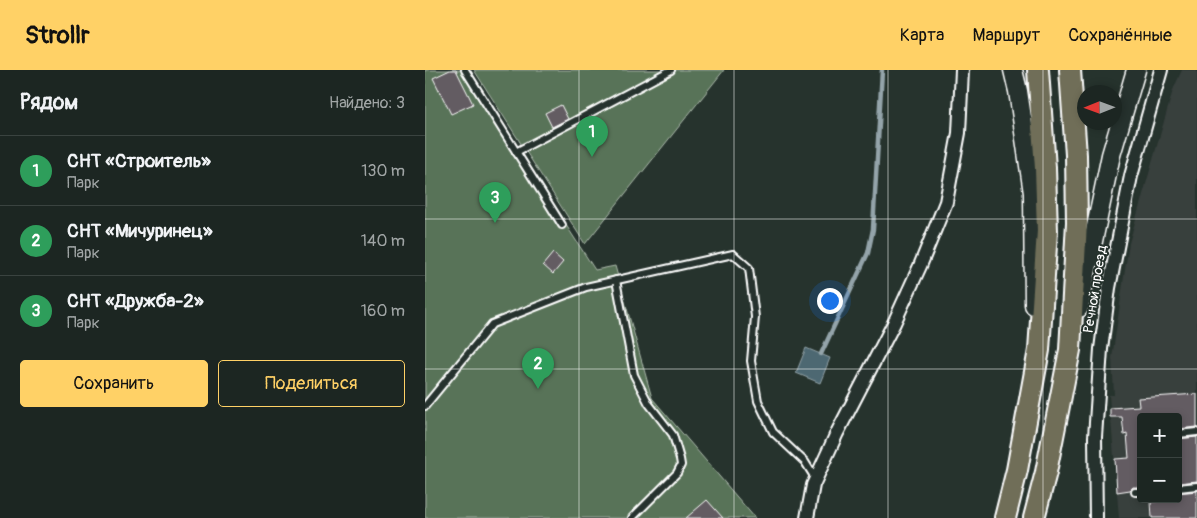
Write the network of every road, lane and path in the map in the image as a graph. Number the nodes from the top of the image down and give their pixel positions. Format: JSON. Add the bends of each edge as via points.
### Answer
{"nodes":[{"id":1,"x":465,"y":70,"type":"edge"},
{"id":2,"x":671,"y":70,"type":"edge"},
{"id":3,"x":962,"y":70,"type":"edge"},
{"id":4,"x":1013,"y":70,"type":"edge"},
{"id":5,"x":1038,"y":70,"type":"edge"},
{"id":6,"x":1070,"y":70,"type":"edge"},
{"id":7,"x":1137,"y":70,"type":"edge"},
{"id":8,"x":1161,"y":70,"type":"edge"},
{"id":9,"x":516,"y":152,"type":"junction"},
{"id":10,"x":562,"y":225,"type":"dead end"},
{"id":11,"x":617,"y":280,"type":"junction"},
{"id":12,"x":1070,"y":350,"type":"junction"},
{"id":13,"x":1034,"y":378,"type":"junction"},
{"id":14,"x":425,"y":406,"type":"edge"},
{"id":15,"x":1197,"y":432,"type":"edge"},
{"id":16,"x":1182,"y":434,"type":"edge"},
{"id":17,"x":816,"y":480,"type":"junction"},
{"id":18,"x":1197,"y":486,"type":"edge"},
{"id":19,"x":1182,"y":488,"type":"edge"},
{"id":20,"x":632,"y":518,"type":"edge"},
{"id":21,"x":807,"y":518,"type":"edge"},
{"id":22,"x":1005,"y":518,"type":"edge"},
{"id":23,"x":1034,"y":518,"type":"edge"},
{"id":24,"x":1096,"y":518,"type":"edge"}],
"edges":[{"from":1,"to":9,"type":"lane"},
{"from":2,"to":9,"type":"lane"},
{"from":3,"to":17,"type":"street","via":[[959,133],[946,202],[894,323]]},
{"from":4,"to":13,"type":"main road","via":[[1019,91],[1033,193]]},
{"from":5,"to":13,"type":"main road","via":[[1047,231],[1039,350]]},
{"from":6,"to":12,"type":"main road","via":[[1077,222]]},
{"from":7,"to":12,"type":"main road","via":[[1111,155]]},
{"from":8,"to":24,"type":"street","name":"Речной проезд","via":[[1131,176],[1109,288],[1095,437]]},
{"from":9,"to":10,"type":"lane"},
{"from":11,"to":14,"type":"lane","via":[[585,287],[492,324]]},
{"from":11,"to":17,"type":"lane","via":[[733,254],[749,268],[755,317],[751,362],[758,402],[773,432],[805,462]]},
{"from":11,"to":20,"type":"lane","via":[[634,375],[649,404],[673,436],[681,465]]},
{"from":12,"to":23,"type":"main road"},
{"from":13,"to":22,"type":"main road"},
{"from":15,"to":16,"type":"lane"},
{"from":17,"to":21,"type":"street"},
{"from":18,"to":19,"type":"lane"}]}
